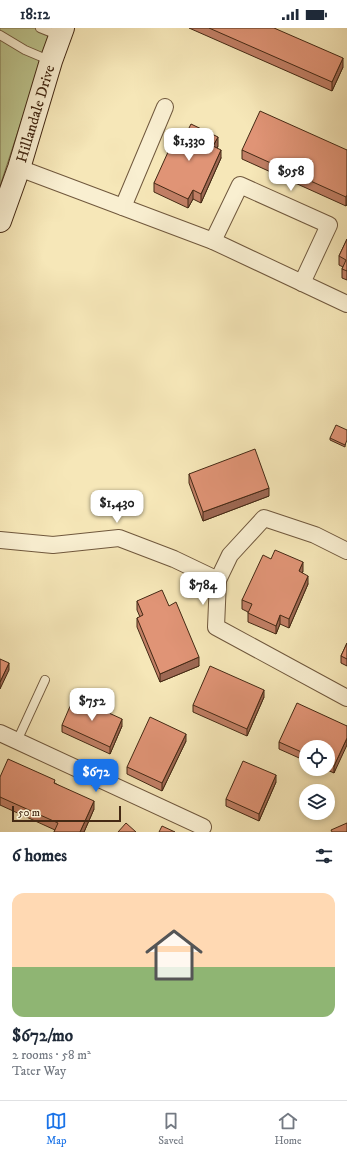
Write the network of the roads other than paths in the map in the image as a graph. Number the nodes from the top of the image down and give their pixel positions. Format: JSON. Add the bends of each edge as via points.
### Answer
{"nodes":[{"id":1,"x":40,"y":28,"type":"edge"},
{"id":2,"x":62,"y":32,"type":"edge"},
{"id":3,"x":0,"y":35,"type":"edge"},
{"id":4,"x":51,"y":62,"type":"junction"},
{"id":5,"x":165,"y":107,"type":"dead end"},
{"id":6,"x":19,"y":168,"type":"junction"},
{"id":7,"x":123,"y":207,"type":"junction"},
{"id":8,"x":0,"y":221,"type":"edge"},
{"id":9,"x":213,"y":241,"type":"junction"},
{"id":10,"x":302,"y":283,"type":"junction"},
{"id":11,"x":347,"y":304,"type":"edge"},
{"id":12,"x":0,"y":540,"type":"edge"},
{"id":13,"x":347,"y":551,"type":"edge"},
{"id":14,"x":218,"y":580,"type":"junction"},
{"id":15,"x":45,"y":680,"type":"dead end"},
{"id":16,"x":347,"y":698,"type":"edge"},
{"id":17,"x":0,"y":734,"type":"edge"},
{"id":18,"x":17,"y":741,"type":"junction"},
{"id":19,"x":204,"y":827,"type":"dead end"}],
"edges":[{"from":1,"to":2,"type":"lane"},
{"from":2,"to":4,"type":"main road","name":"Hillandale Drive"},
{"from":3,"to":4,"type":"lane"},
{"from":4,"to":6,"type":"main road","name":"Hillandale Drive"},
{"from":5,"to":7,"type":"street"},
{"from":6,"to":7,"type":"street"},
{"from":6,"to":8,"type":"main road","name":"Hillandale Drive"},
{"from":7,"to":9,"type":"street"},
{"from":9,"to":10,"type":"street"},
{"from":9,"to":10,"type":"street","via":[[240,185],[329,225]]},
{"from":10,"to":11,"type":"street"},
{"from":12,"to":14,"type":"street","via":[[53,545],[119,538],[174,559]]},
{"from":13,"to":14,"type":"street","via":[[315,535],[264,518],[230,555]]},
{"from":14,"to":16,"type":"street","via":[[216,627]]},
{"from":15,"to":18,"type":"lane"},
{"from":17,"to":18,"type":"street"},
{"from":18,"to":19,"type":"street"}]}
